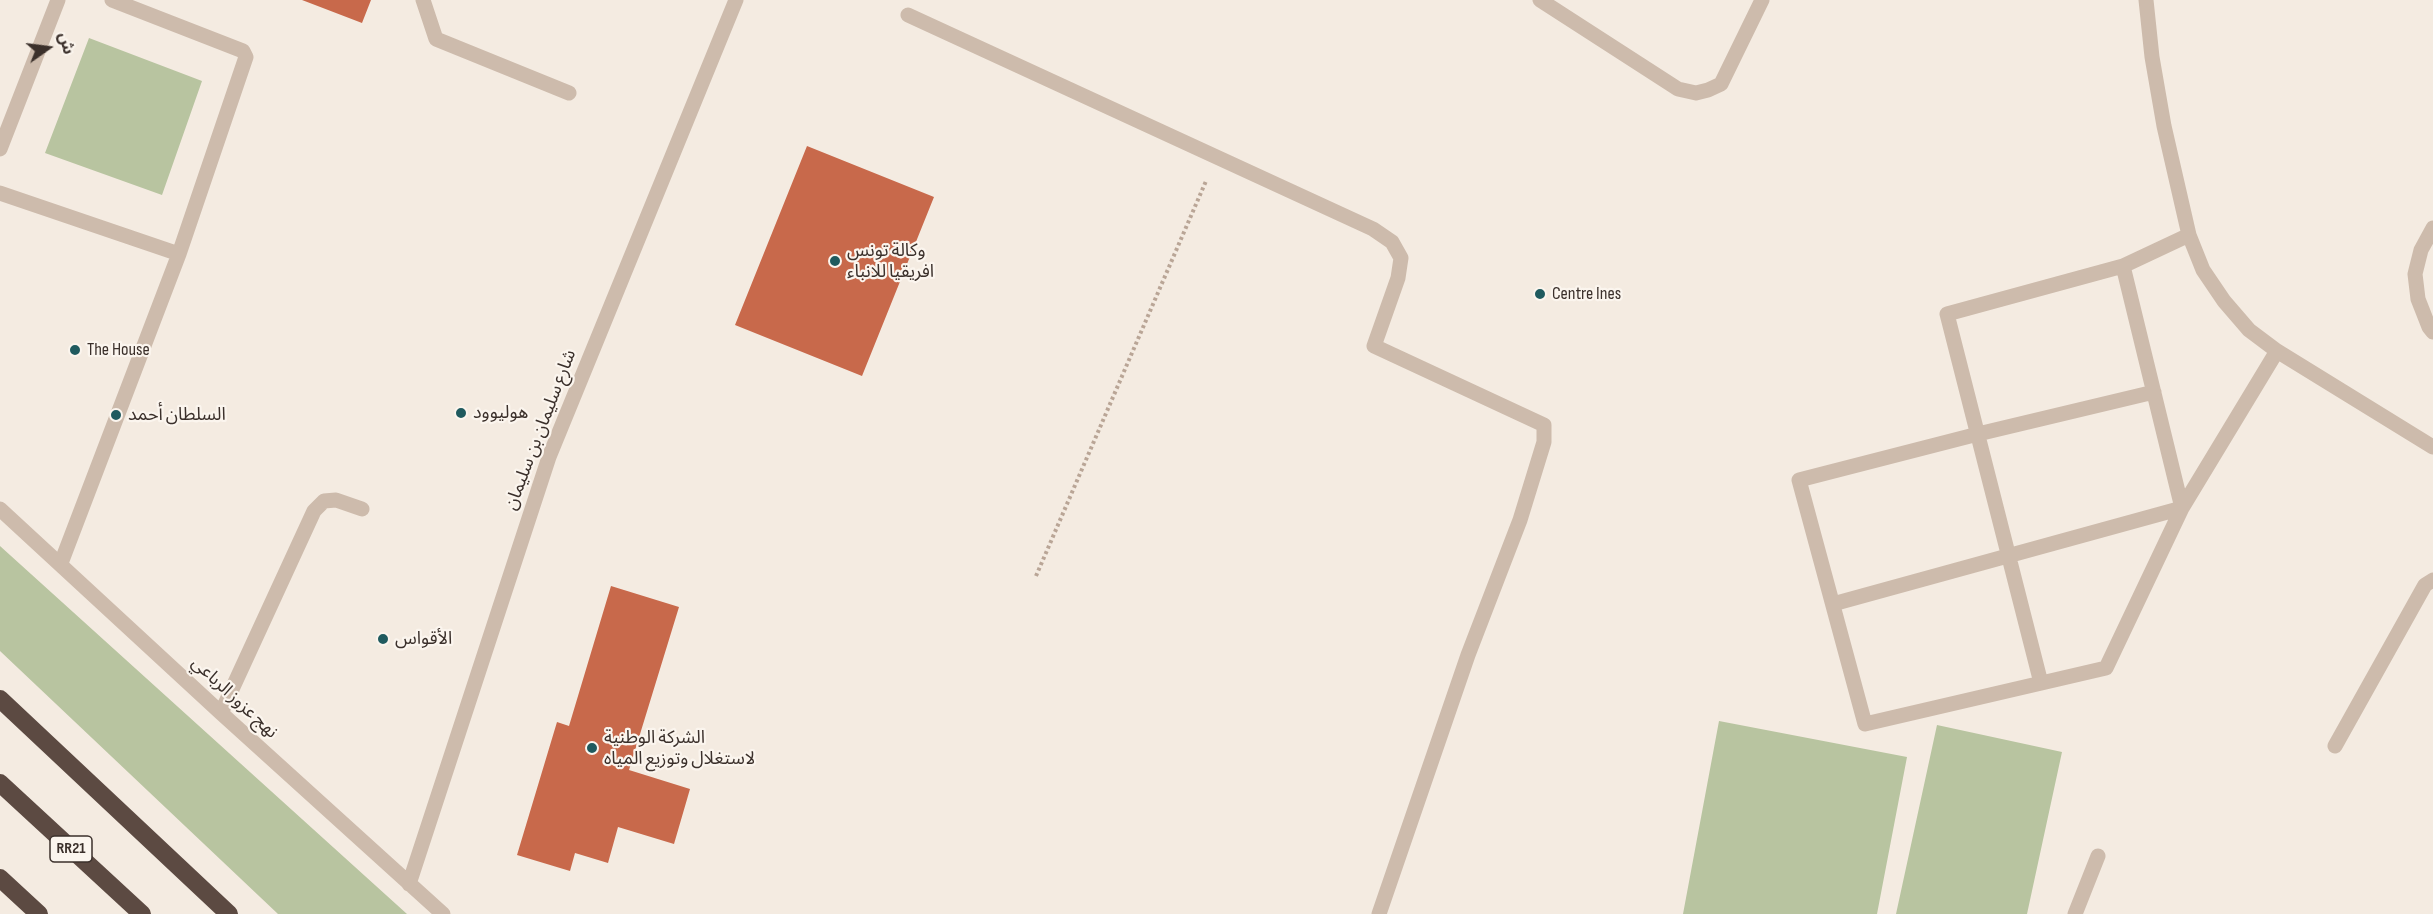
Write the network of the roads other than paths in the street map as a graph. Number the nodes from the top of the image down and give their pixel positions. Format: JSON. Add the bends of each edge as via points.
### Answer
{"nodes":[{"id":1,"x":58,"y":0,"type":"edge"},
{"id":2,"x":112,"y":0,"type":"edge"},
{"id":3,"x":423,"y":0,"type":"edge"},
{"id":4,"x":736,"y":0,"type":"edge"},
{"id":5,"x":1540,"y":0,"type":"edge"},
{"id":6,"x":1762,"y":0,"type":"edge"},
{"id":7,"x":2146,"y":0,"type":"edge"},
{"id":8,"x":908,"y":15,"type":"dead end"},
{"id":9,"x":569,"y":93,"type":"dead end"},
{"id":10,"x":0,"y":150,"type":"edge"},
{"id":11,"x":0,"y":193,"type":"edge"},
{"id":12,"x":2433,"y":228,"type":"edge"},
{"id":13,"x":2189,"y":235,"type":"junction"},
{"id":14,"x":179,"y":254,"type":"junction"},
{"id":15,"x":2123,"y":266,"type":"junction"},
{"id":16,"x":2433,"y":332,"type":"edge"},
{"id":17,"x":2277,"y":351,"type":"junction"},
{"id":18,"x":2154,"y":392,"type":"junction"},
{"id":19,"x":1978,"y":434,"type":"junction"},
{"id":20,"x":2433,"y":447,"type":"edge"},
{"id":21,"x":0,"y":508,"type":"edge"},
{"id":22,"x":2182,"y":508,"type":"junction"},
{"id":23,"x":362,"y":509,"type":"dead end"},
{"id":24,"x":2009,"y":555,"type":"junction"},
{"id":25,"x":61,"y":563,"type":"junction"},
{"id":26,"x":2433,"y":580,"type":"edge"},
{"id":27,"x":1833,"y":604,"type":"junction"},
{"id":28,"x":2041,"y":683,"type":"junction"},
{"id":29,"x":0,"y":699,"type":"edge"},
{"id":30,"x":221,"y":713,"type":"junction"},
{"id":31,"x":2335,"y":746,"type":"dead end"},
{"id":32,"x":0,"y":783,"type":"edge"},
{"id":33,"x":2098,"y":856,"type":"dead end"},
{"id":34,"x":0,"y":878,"type":"edge"},
{"id":35,"x":409,"y":884,"type":"junction"},
{"id":36,"x":39,"y":914,"type":"edge"},
{"id":37,"x":142,"y":914,"type":"edge"},
{"id":38,"x":229,"y":914,"type":"edge"},
{"id":39,"x":443,"y":914,"type":"edge"},
{"id":40,"x":1379,"y":914,"type":"edge"},
{"id":41,"x":2076,"y":914,"type":"edge"}],
"edges":[{"from":1,"to":10,"type":"street"},
{"from":2,"to":14,"type":"street","via":[[243,51],[246,57]]},
{"from":3,"to":9,"type":"street","via":[[436,39]]},
{"from":4,"to":35,"type":"street","name":"شارع سليمان بن سليمان","via":[[549,457]]},
{"from":5,"to":6,"type":"street","via":[[1678,89],[1696,93],[1720,84]]},
{"from":7,"to":13,"type":"street","via":[[2164,126]]},
{"from":8,"to":40,"type":"street","via":[[1373,229],[1392,242],[1401,258],[1374,346],[1540,422],[1545,429],[1520,519],[1468,655]]},
{"from":11,"to":14,"type":"street"},
{"from":12,"to":16,"type":"street","via":[[2421,250],[2415,274],[2418,299]]},
{"from":13,"to":15,"type":"street"},
{"from":13,"to":17,"type":"street","via":[[2203,270],[2224,301],[2249,330]]},
{"from":14,"to":25,"type":"street"},
{"from":15,"to":18,"type":"street"},
{"from":15,"to":19,"type":"street","via":[[1947,314]]},
{"from":17,"to":20,"type":"street"},
{"from":17,"to":22,"type":"street"},
{"from":18,"to":19,"type":"street"},
{"from":18,"to":22,"type":"street"},
{"from":19,"to":24,"type":"street"},
{"from":19,"to":27,"type":"street","via":[[1799,480]]},
{"from":21,"to":25,"type":"street","name":"نهج عزوز الرباعي"},
{"from":22,"to":24,"type":"street"},
{"from":22,"to":28,"type":"street","via":[[2106,668]]},
{"from":23,"to":30,"type":"street","via":[[336,500],[324,501],[314,511]]},
{"from":24,"to":27,"type":"street"},
{"from":24,"to":28,"type":"street"},
{"from":25,"to":30,"type":"street","name":"نهج عزوز الرباعي"},
{"from":26,"to":31,"type":"street","via":[[2425,585]]},
{"from":27,"to":28,"type":"street","via":[[1865,724]]},
{"from":29,"to":38,"type":"highway"},
{"from":30,"to":35,"type":"street","name":"نهج عزوز الرباعي"},
{"from":32,"to":37,"type":"highway","number":"RR21"},
{"from":33,"to":41,"type":"street"},
{"from":34,"to":36,"type":"highway"},
{"from":35,"to":39,"type":"street","name":"نهج عزوز الرباعي"}]}
